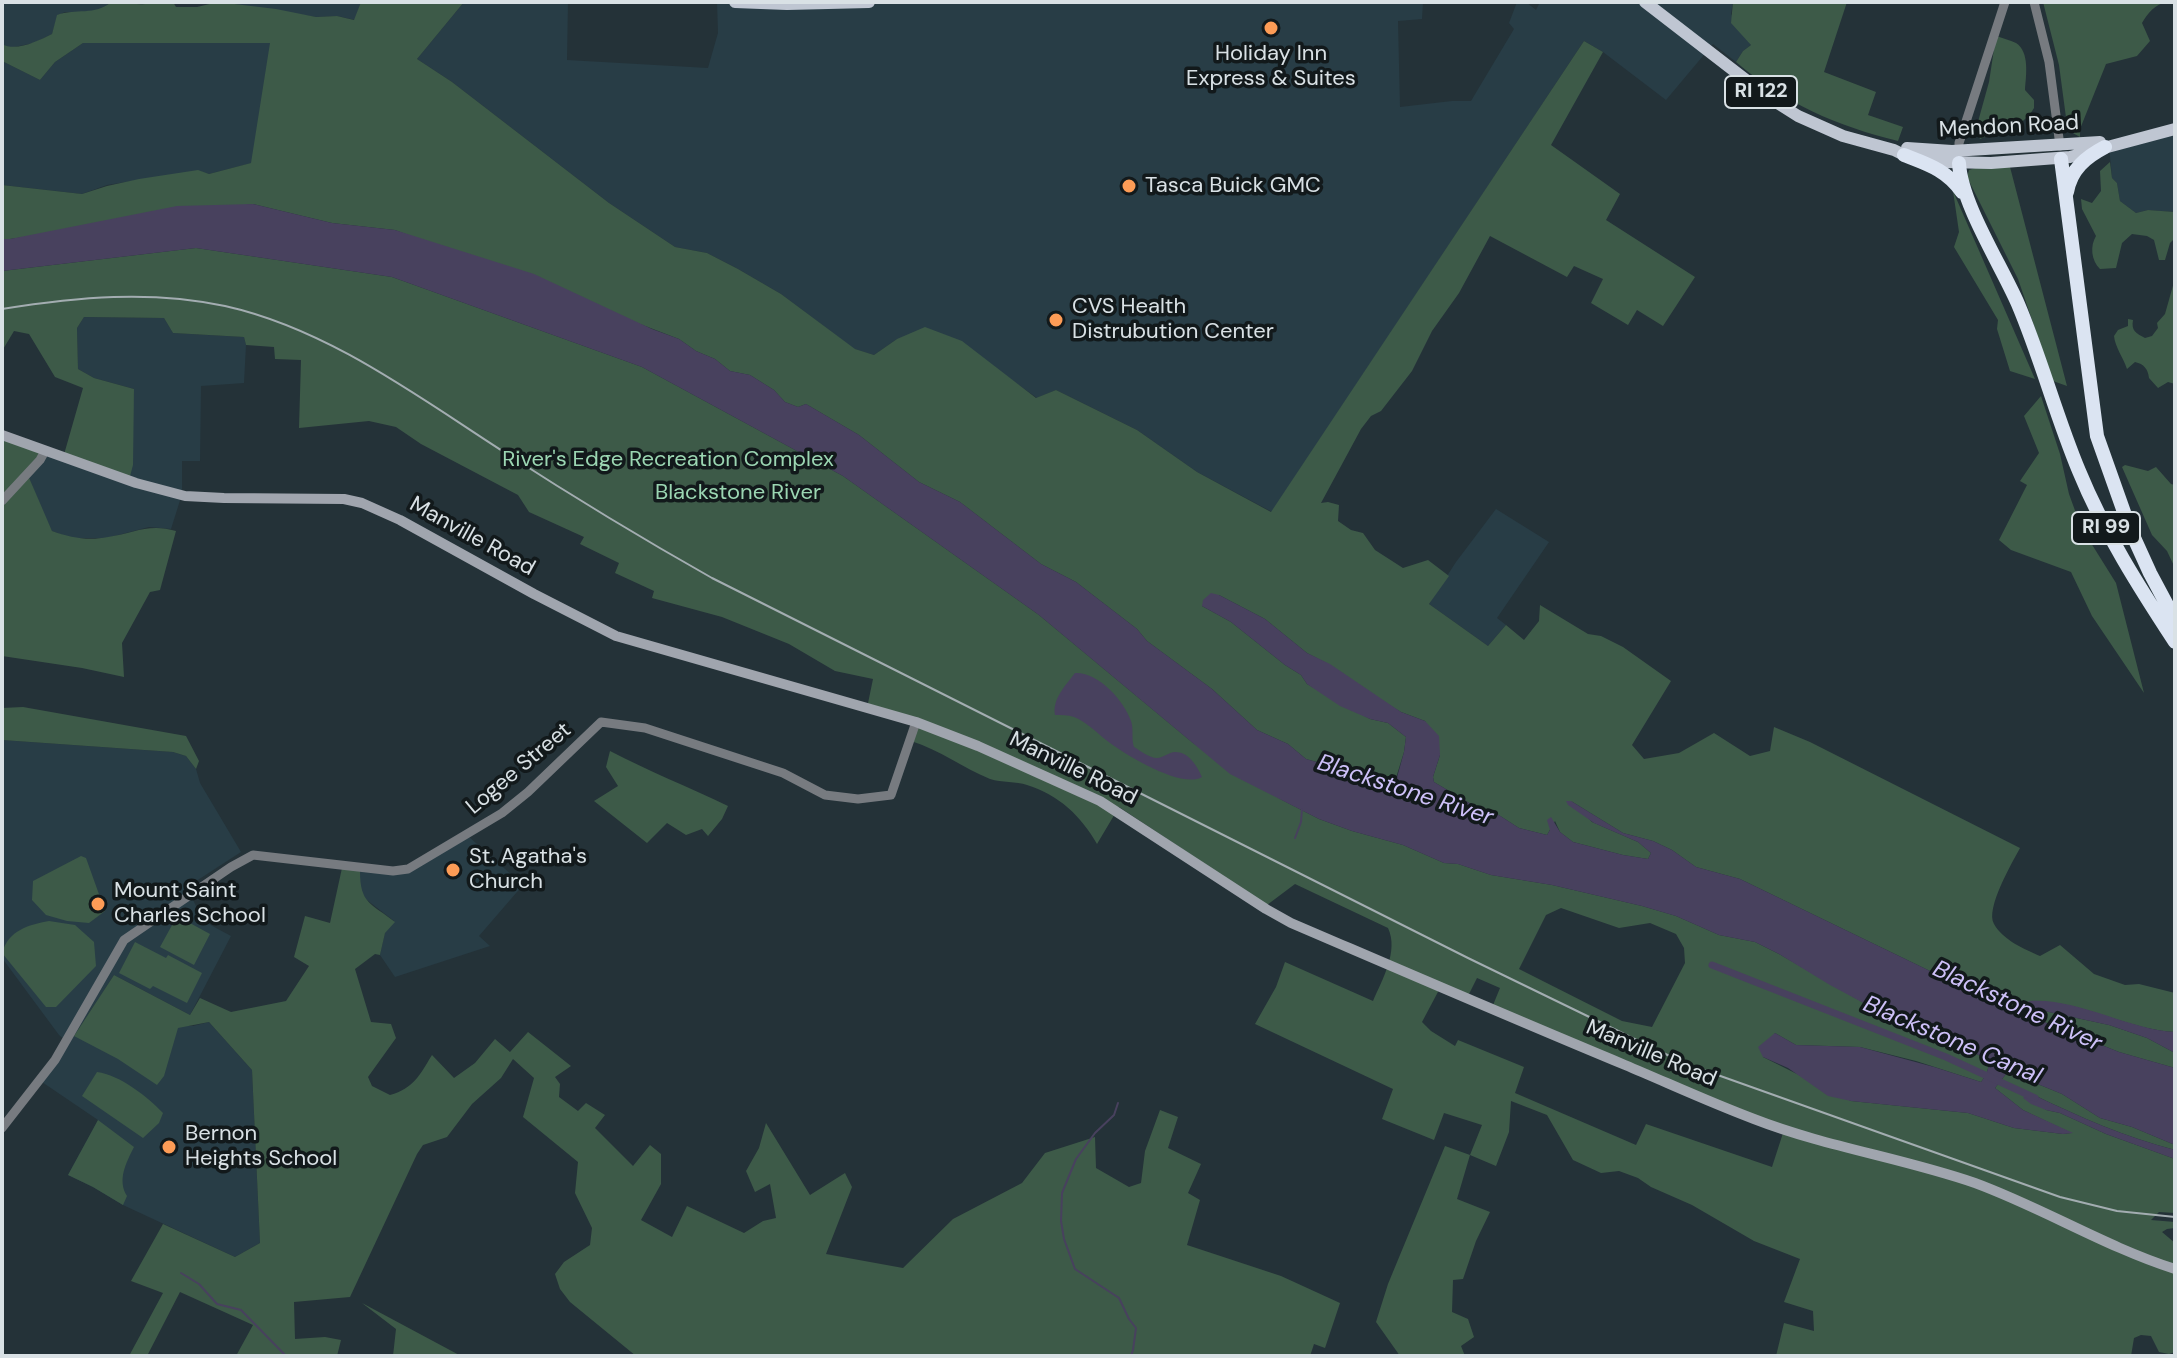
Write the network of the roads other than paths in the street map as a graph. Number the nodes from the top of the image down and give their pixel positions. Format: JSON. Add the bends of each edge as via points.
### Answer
{"nodes":[{"id":1,"x":735,"y":2,"type":"edge"},
{"id":2,"x":869,"y":2,"type":"edge"},
{"id":3,"x":1645,"y":2,"type":"edge"},
{"id":4,"x":2005,"y":2,"type":"edge"},
{"id":5,"x":2034,"y":2,"type":"edge"},
{"id":6,"x":2175,"y":129,"type":"edge"},
{"id":7,"x":2127,"y":141,"type":"junction"},
{"id":8,"x":2105,"y":147,"type":"junction"},
{"id":9,"x":2060,"y":152,"type":"junction"},
{"id":10,"x":1899,"y":153,"type":"junction"},
{"id":11,"x":1959,"y":157,"type":"junction"},
{"id":12,"x":2067,"y":208,"type":"junction"},
{"id":13,"x":1973,"y":209,"type":"junction"},
{"id":14,"x":2,"y":435,"type":"edge"},
{"id":15,"x":45,"y":451,"type":"junction"},
{"id":16,"x":2,"y":501,"type":"edge"},
{"id":17,"x":2175,"y":620,"type":"edge"},
{"id":18,"x":2175,"y":642,"type":"edge"},
{"id":19,"x":916,"y":722,"type":"junction"},
{"id":20,"x":2,"y":1128,"type":"edge"},
{"id":21,"x":2175,"y":1269,"type":"edge"}],
"edges":[{"from":1,"to":2,"type":"main road"},
{"from":3,"to":10,"type":"main road","name":"Mendon Road","number":"RI 122","via":[[1777,104],[1832,131]]},
{"from":4,"to":11,"type":"street"},
{"from":5,"to":9,"type":"street","via":[[2049,62]]},
{"from":6,"to":7,"type":"main road","name":"Mendon Road","number":"RI 122"},
{"from":7,"to":8,"type":"main road","name":"Mendon Road","number":"RI 122"},
{"from":7,"to":9,"type":"main road","name":"Mendon Road","number":"RI 122"},
{"from":8,"to":9,"type":"main road","name":"Mendon Road","number":"RI 122"},
{"from":8,"to":12,"type":"highway","via":[[2074,172]]},
{"from":9,"to":11,"type":"main road","name":"Mendon Road","number":"RI 122"},
{"from":9,"to":12,"type":"highway","number":"RI 99"},
{"from":10,"to":11,"type":"main road","name":"Mendon Road","number":"RI 122"},
{"from":10,"to":13,"type":"highway","via":[[1947,174]]},
{"from":11,"to":13,"type":"highway","number":"RI 99"},
{"from":12,"to":17,"type":"highway","number":"RI 99","via":[[2100,448],[2125,517]]},
{"from":13,"to":18,"type":"highway","number":"RI 99","via":[[2020,308],[2078,471]]},
{"from":14,"to":15,"type":"main road","name":"Manville Road"},
{"from":15,"to":16,"type":"street"},
{"from":15,"to":19,"type":"main road","name":"Manville Road","via":[[185,496],[362,503],[616,636]]},
{"from":19,"to":20,"type":"street","name":"Logee Street","via":[[891,795],[825,795],[783,773],[688,742],[645,728],[601,722],[502,813],[408,869],[253,855],[124,940],[55,1060]]},
{"from":19,"to":21,"type":"main road","name":"Manville Road","via":[[1100,801],[1291,923],[1756,1120],[1973,1183]]}]}
